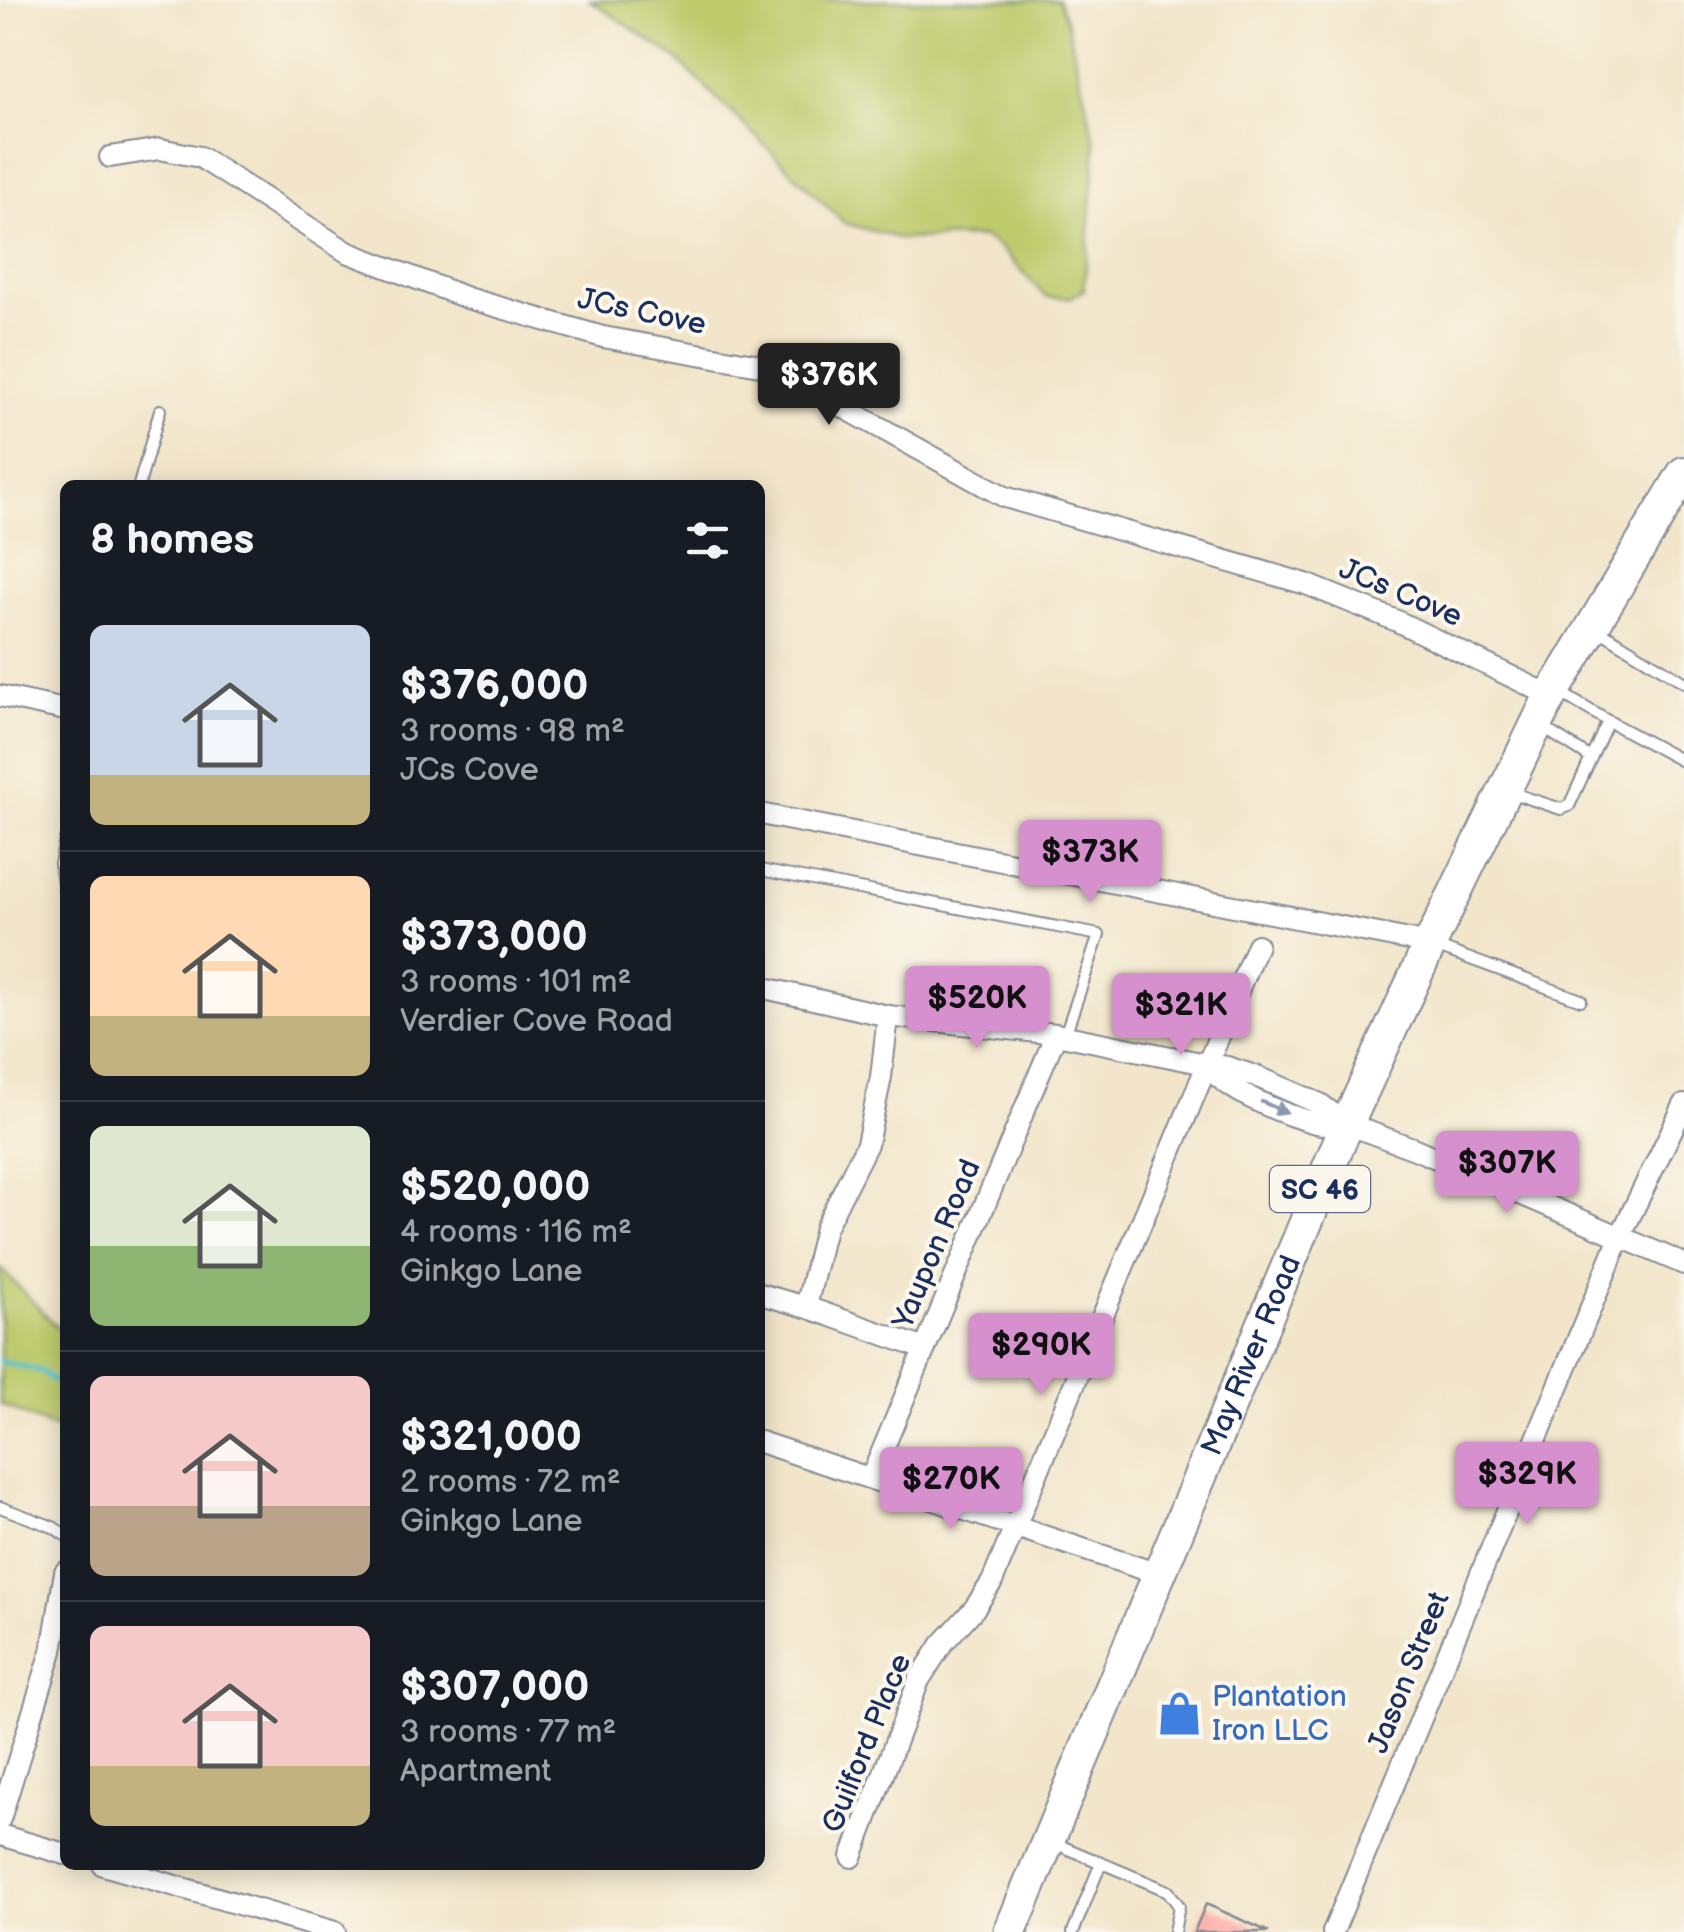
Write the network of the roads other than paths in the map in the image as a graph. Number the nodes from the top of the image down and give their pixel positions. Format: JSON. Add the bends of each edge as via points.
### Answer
{"nodes":[{"id":1,"x":110,"y":157,"type":"dead end"},
{"id":2,"x":160,"y":410,"type":"dead end"},
{"id":3,"x":1684,"y":473,"type":"edge"},
{"id":4,"x":140,"y":480,"type":"edge"},
{"id":5,"x":1592,"y":625,"type":"junction"},
{"id":6,"x":1684,"y":682,"type":"edge"},
{"id":7,"x":0,"y":696,"type":"edge"},
{"id":8,"x":1547,"y":703,"type":"junction"},
{"id":9,"x":60,"y":709,"type":"edge"},
{"id":10,"x":1608,"y":721,"type":"junction"},
{"id":11,"x":1590,"y":758,"type":"junction"},
{"id":12,"x":1684,"y":762,"type":"edge"},
{"id":13,"x":1503,"y":790,"type":"junction"},
{"id":14,"x":765,"y":815,"type":"edge"},
{"id":15,"x":765,"y":871,"type":"edge"},
{"id":16,"x":1430,"y":944,"type":"junction"},
{"id":17,"x":1257,"y":945,"type":"dead end"},
{"id":18,"x":765,"y":988,"type":"edge"},
{"id":19,"x":1581,"y":1000,"type":"dead end"},
{"id":20,"x":888,"y":1016,"type":"junction"},
{"id":21,"x":1060,"y":1035,"type":"junction"},
{"id":22,"x":1206,"y":1064,"type":"junction"},
{"id":23,"x":1684,"y":1105,"type":"edge"},
{"id":24,"x":1348,"y":1124,"type":"junction"},
{"id":25,"x":1620,"y":1237,"type":"junction"},
{"id":26,"x":1684,"y":1264,"type":"edge"},
{"id":27,"x":765,"y":1295,"type":"edge"},
{"id":28,"x":806,"y":1307,"type":"junction"},
{"id":29,"x":924,"y":1349,"type":"junction"},
{"id":30,"x":765,"y":1444,"type":"edge"},
{"id":31,"x":872,"y":1478,"type":"junction"},
{"id":32,"x":0,"y":1508,"type":"edge"},
{"id":33,"x":1015,"y":1527,"type":"junction"},
{"id":34,"x":60,"y":1532,"type":"edge"},
{"id":35,"x":1158,"y":1574,"type":"junction"},
{"id":36,"x":59,"y":1652,"type":"edge"},
{"id":37,"x":0,"y":1818,"type":"edge"},
{"id":38,"x":0,"y":1835,"type":"edge"},
{"id":39,"x":1048,"y":1840,"type":"junction"},
{"id":40,"x":60,"y":1853,"type":"edge"},
{"id":41,"x":852,"y":1857,"type":"dead end"},
{"id":42,"x":1101,"y":1862,"type":"junction"},
{"id":43,"x":119,"y":1870,"type":"edge"},
{"id":44,"x":334,"y":1932,"type":"edge"},
{"id":45,"x":1010,"y":1932,"type":"edge"},
{"id":46,"x":1073,"y":1932,"type":"edge"},
{"id":47,"x":1174,"y":1932,"type":"edge"},
{"id":48,"x":1333,"y":1932,"type":"edge"}],
"edges":[{"from":1,"to":8,"type":"street","name":"JCs Cove","via":[[160,149],[200,157],[347,252],[467,298],[603,337],[770,367],[1005,497],[1306,584],[1397,621]]},
{"from":2,"to":4,"type":"lane"},
{"from":3,"to":5,"type":"main road","name":"May River Road","number":"SC 46"},
{"from":5,"to":6,"type":"lane"},
{"from":5,"to":8,"type":"main road","name":"May River Road","number":"SC 46"},
{"from":7,"to":9,"type":"street"},
{"from":8,"to":10,"type":"lane"},
{"from":8,"to":11,"type":"lane"},
{"from":8,"to":13,"type":"main road","name":"May River Road","number":"SC 46"},
{"from":10,"to":11,"type":"lane"},
{"from":10,"to":12,"type":"lane"},
{"from":11,"to":13,"type":"lane","via":[[1569,806],[1561,809]]},
{"from":13,"to":16,"type":"main road","name":"May River Road","number":"SC 46"},
{"from":14,"to":16,"type":"street"},
{"from":15,"to":21,"type":"lane","via":[[1098,934]]},
{"from":16,"to":19,"type":"lane"},
{"from":16,"to":24,"type":"main road","name":"May River Road","number":"SC 46"},
{"from":17,"to":22,"type":"street","name":"Guilford Place"},
{"from":18,"to":20,"type":"street"},
{"from":20,"to":21,"type":"street"},
{"from":20,"to":28,"type":"street","via":[[867,1144],[826,1228]]},
{"from":21,"to":22,"type":"street"},
{"from":21,"to":29,"type":"street","name":"Yaupon Road"},
{"from":22,"to":24,"type":"street","via":[[1258,1076]]},
{"from":22,"to":33,"type":"street","name":"Guilford Place"},
{"from":23,"to":25,"type":"street","name":"Jason Street"},
{"from":24,"to":25,"type":"street"},
{"from":24,"to":35,"type":"main road","name":"May River Road","number":"SC 46"},
{"from":25,"to":26,"type":"street"},
{"from":25,"to":48,"type":"street","name":"Jason Street"},
{"from":27,"to":28,"type":"street"},
{"from":28,"to":29,"type":"street"},
{"from":29,"to":31,"type":"street","name":"Yaupon Road"},
{"from":30,"to":31,"type":"street"},
{"from":31,"to":33,"type":"street"},
{"from":32,"to":34,"type":"lane"},
{"from":33,"to":35,"type":"street"},
{"from":33,"to":41,"type":"street","name":"Guilford Place","via":[[992,1582],[919,1680]]},
{"from":35,"to":39,"type":"main road","name":"May River Road","number":"SC 46"},
{"from":36,"to":37,"type":"street"},
{"from":38,"to":40,"type":"street"},
{"from":39,"to":42,"type":"lane"},
{"from":39,"to":45,"type":"main road","name":"May River Road","number":"SC 46"},
{"from":42,"to":46,"type":"lane"},
{"from":42,"to":47,"type":"lane","via":[[1168,1891],[1179,1906]]},
{"from":43,"to":44,"type":"street"}]}
